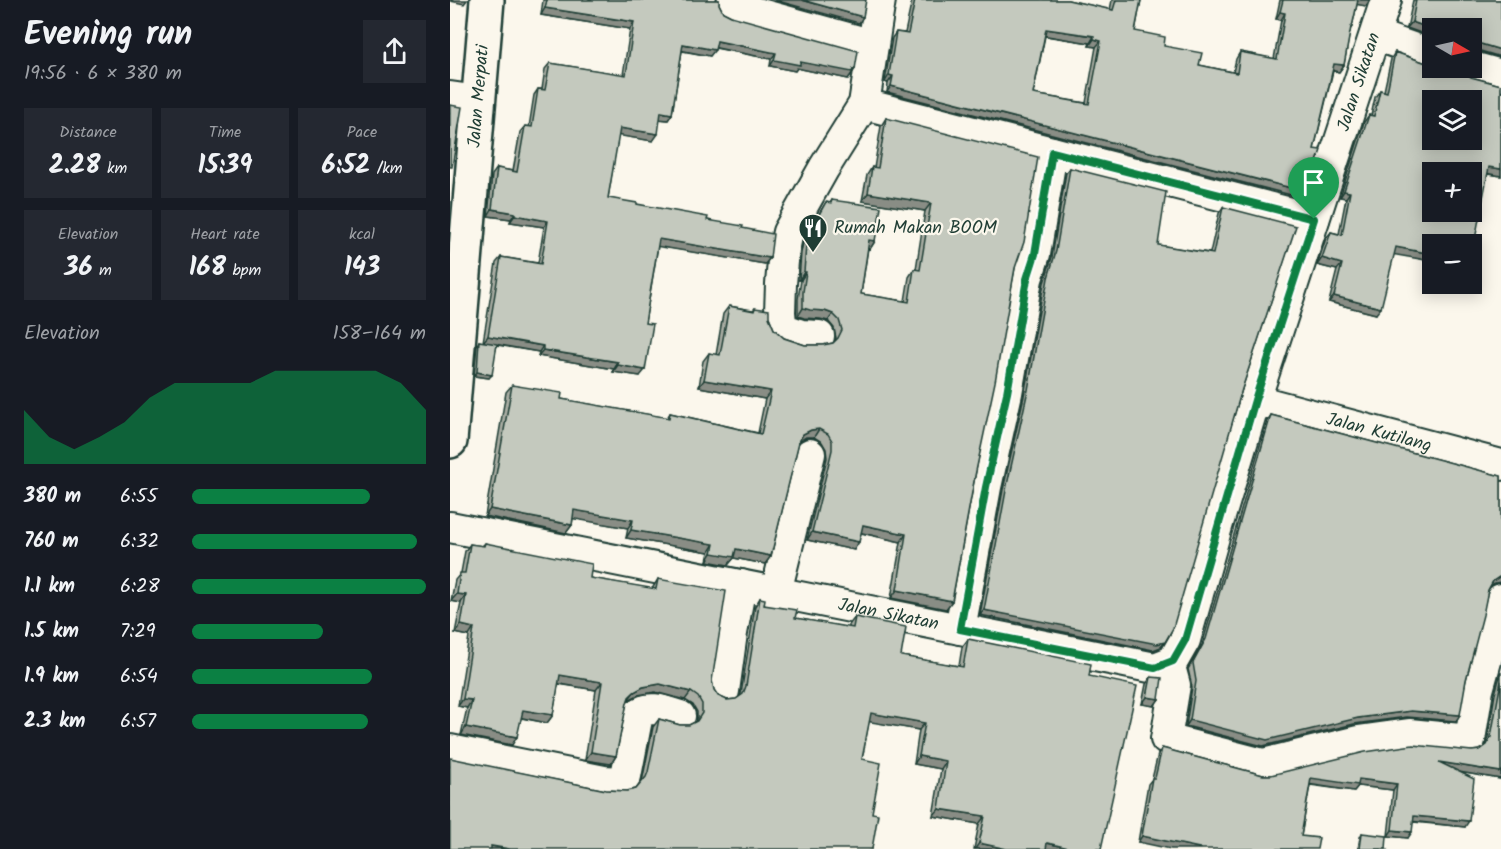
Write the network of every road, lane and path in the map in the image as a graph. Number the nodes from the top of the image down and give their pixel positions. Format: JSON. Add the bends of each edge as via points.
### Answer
{"nodes":[{"id":1,"x":487,"y":0,"type":"edge"},
{"id":2,"x":733,"y":0,"type":"edge"},
{"id":3,"x":880,"y":0,"type":"edge"},
{"id":4,"x":1386,"y":0,"type":"edge"},
{"id":5,"x":1375,"y":35,"type":"junction"},
{"id":6,"x":873,"y":45,"type":"junction"},
{"id":7,"x":1422,"y":52,"type":"edge"},
{"id":8,"x":1482,"y":70,"type":"edge"},
{"id":9,"x":1501,"y":75,"type":"edge"},
{"id":10,"x":464,"y":99,"type":"edge"},
{"id":11,"x":864,"y":104,"type":"junction"},
{"id":12,"x":1052,"y":152,"type":"junction"},
{"id":13,"x":1314,"y":219,"type":"junction"},
{"id":14,"x":456,"y":280,"type":"edge"},
{"id":15,"x":819,"y":336,"type":"dead end"},
{"id":16,"x":1255,"y":400,"type":"junction"},
{"id":17,"x":450,"y":441,"type":"edge"},
{"id":18,"x":810,"y":454,"type":"dead end"},
{"id":19,"x":1501,"y":465,"type":"edge"},
{"id":20,"x":450,"y":526,"type":"edge"},
{"id":21,"x":741,"y":585,"type":"junction"},
{"id":22,"x":776,"y":592,"type":"junction"},
{"id":23,"x":1501,"y":598,"type":"edge"},
{"id":24,"x":960,"y":629,"type":"junction"},
{"id":25,"x":1168,"y":663,"type":"junction"},
{"id":26,"x":724,"y":692,"type":"dead end"},
{"id":27,"x":680,"y":716,"type":"dead end"},
{"id":28,"x":450,"y":750,"type":"edge"}],
"edges":[{"from":1,"to":10,"type":"main road","name":"Jalan Merpati"},
{"from":2,"to":6,"type":"street","via":[[731,6]]},
{"from":3,"to":6,"type":"street"},
{"from":4,"to":5,"type":"street","name":"Jalan Sikatan"},
{"from":5,"to":7,"type":"street"},
{"from":5,"to":13,"type":"street","name":"Jalan Sikatan"},
{"from":6,"to":11,"type":"street"},
{"from":8,"to":9,"type":"street"},
{"from":10,"to":14,"type":"main road","name":"Jalan Merpati"},
{"from":11,"to":12,"type":"street"},
{"from":11,"to":15,"type":"street","via":[[788,232],[784,250],[781,323],[784,329]]},
{"from":12,"to":13,"type":"street"},
{"from":12,"to":24,"type":"street"},
{"from":13,"to":16,"type":"street","name":"Jalan Sikatan"},
{"from":14,"to":17,"type":"main road","name":"Jalan Merpati"},
{"from":16,"to":19,"type":"street","name":"Jalan Kutilang"},
{"from":16,"to":25,"type":"street","name":"Jalan Sikatan","via":[[1185,640]]},
{"from":18,"to":22,"type":"street"},
{"from":20,"to":21,"type":"street","name":"Jalan Sikatan"},
{"from":21,"to":22,"type":"street","name":"Jalan Sikatan"},
{"from":21,"to":26,"type":"street"},
{"from":22,"to":24,"type":"street","name":"Jalan Sikatan"},
{"from":23,"to":25,"type":"street","via":[[1470,740],[1409,734],[1358,741],[1263,764],[1166,739],[1175,685]]},
{"from":24,"to":25,"type":"street","name":"Jalan Sikatan","via":[[1155,668]]},
{"from":27,"to":28,"type":"street","via":[[652,709],[643,709],[638,714],[622,782]]}]}
